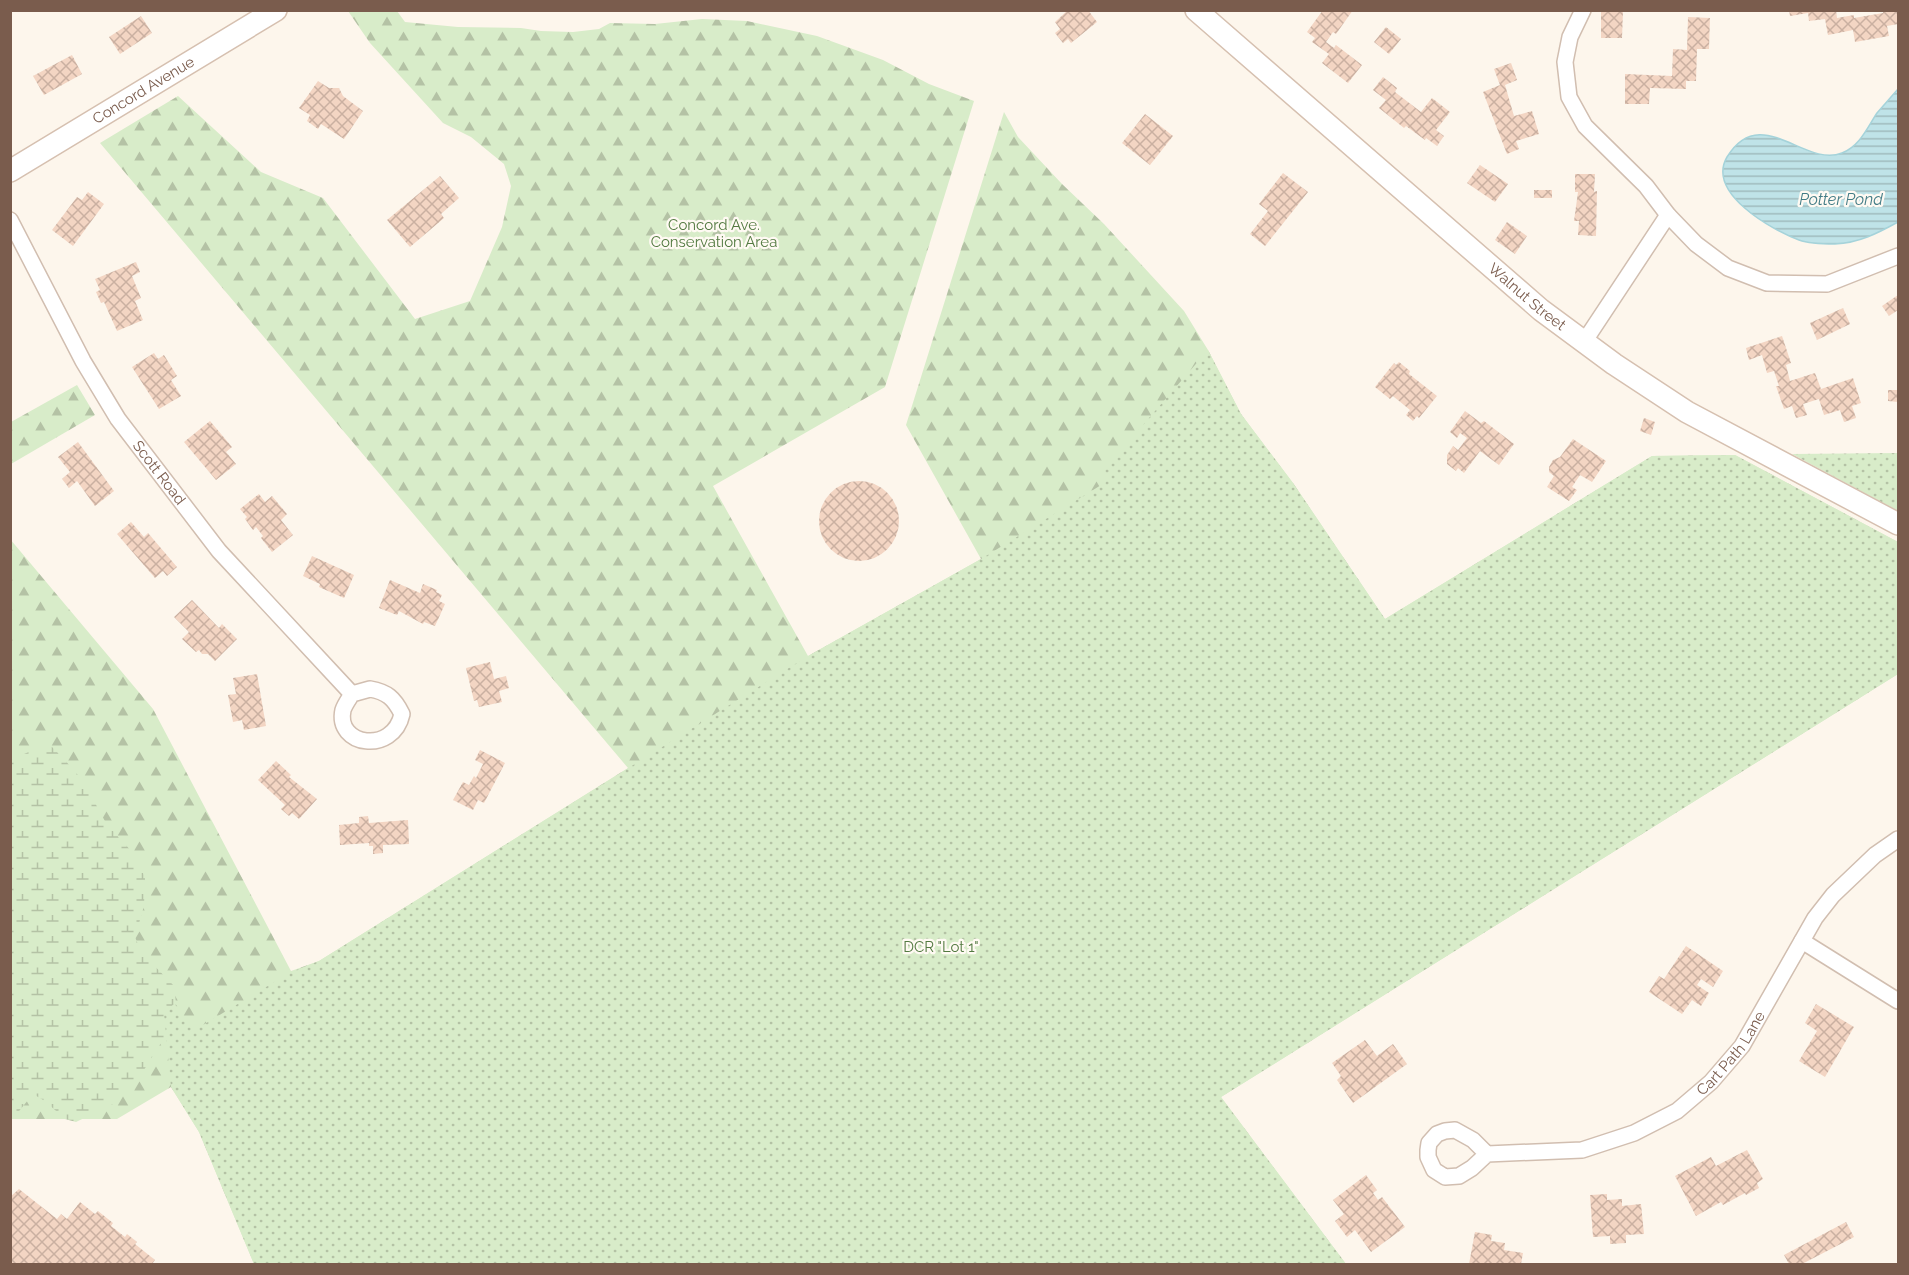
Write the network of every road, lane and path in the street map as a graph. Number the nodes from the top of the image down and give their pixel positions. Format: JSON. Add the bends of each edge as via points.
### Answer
{"nodes":[{"id":1,"x":276,"y":10,"type":"edge"},
{"id":2,"x":1196,"y":10,"type":"edge"},
{"id":3,"x":1583,"y":10,"type":"edge"},
{"id":4,"x":10,"y":171,"type":"edge"},
{"id":5,"x":1668,"y":215,"type":"junction"},
{"id":6,"x":10,"y":220,"type":"edge"},
{"id":7,"x":1899,"y":256,"type":"edge"},
{"id":8,"x":1584,"y":342,"type":"junction"},
{"id":9,"x":1899,"y":524,"type":"edge"},
{"id":10,"x":352,"y":694,"type":"dead end"},
{"id":11,"x":1899,"y":839,"type":"edge"},
{"id":12,"x":1802,"y":941,"type":"junction"},
{"id":13,"x":1899,"y":1001,"type":"edge"},
{"id":14,"x":1487,"y":1154,"type":"dead end"}],
"edges":[{"from":1,"to":4,"type":"street","name":"Concord Avenue"},
{"from":2,"to":8,"type":"street","name":"Walnut Street","via":[[1537,306]]},
{"from":3,"to":5,"type":"street","via":[[1570,37],[1565,62],[1569,98],[1585,126],[1646,186]]},
{"from":5,"to":7,"type":"street","via":[[1696,244],[1728,268],[1767,283],[1827,284]]},
{"from":5,"to":8,"type":"street"},
{"from":6,"to":10,"type":"street","name":"Scott Road","via":[[83,361],[118,419],[219,550]]},
{"from":8,"to":9,"type":"street","name":"Walnut Street","via":[[1687,412]]},
{"from":11,"to":12,"type":"street","name":"Cart Path Lane","via":[[1875,855],[1833,895]]},
{"from":12,"to":13,"type":"street"},
{"from":12,"to":14,"type":"street","name":"Cart Path Lane","via":[[1742,1046],[1711,1082],[1677,1111],[1634,1134],[1582,1150]]}]}
